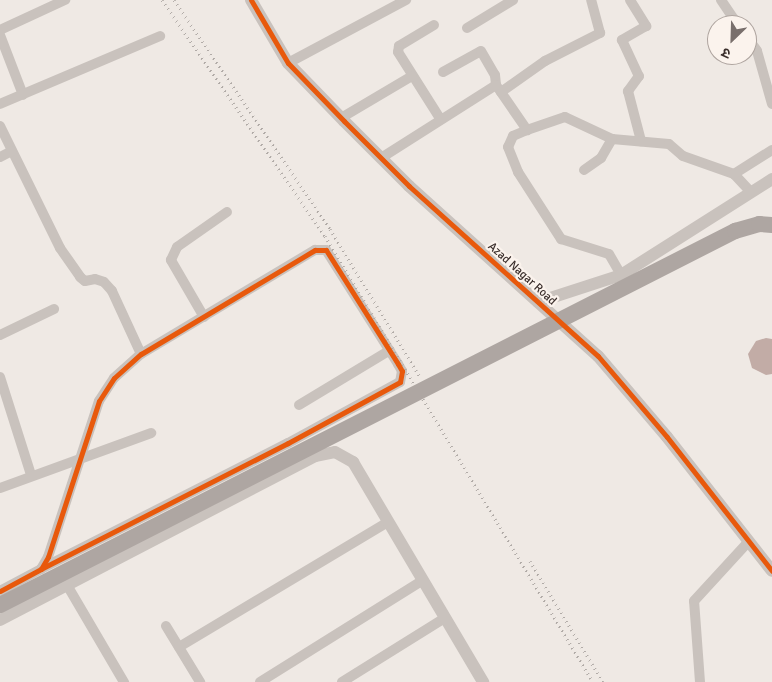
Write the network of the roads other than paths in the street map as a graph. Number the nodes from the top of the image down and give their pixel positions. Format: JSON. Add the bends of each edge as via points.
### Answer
{"nodes":[{"id":1,"x":65,"y":0,"type":"edge"},
{"id":2,"x":251,"y":0,"type":"edge"},
{"id":3,"x":406,"y":0,"type":"edge"},
{"id":4,"x":513,"y":0,"type":"edge"},
{"id":5,"x":591,"y":0,"type":"edge"},
{"id":6,"x":630,"y":0,"type":"edge"},
{"id":7,"x":721,"y":0,"type":"edge"},
{"id":8,"x":731,"y":15,"type":"edge"},
{"id":9,"x":434,"y":25,"type":"dead end"},
{"id":10,"x":467,"y":28,"type":"dead end"},
{"id":11,"x":0,"y":30,"type":"edge"},
{"id":12,"x":160,"y":36,"type":"dead end"},
{"id":13,"x":1,"y":41,"type":"edge"},
{"id":14,"x":757,"y":51,"type":"edge"},
{"id":15,"x":288,"y":62,"type":"junction"},
{"id":16,"x":444,"y":72,"type":"dead end"},
{"id":17,"x":412,"y":76,"type":"junction"},
{"id":18,"x":498,"y":89,"type":"junction"},
{"id":19,"x":23,"y":95,"type":"junction"},
{"id":20,"x":0,"y":104,"type":"edge"},
{"id":21,"x":772,"y":104,"type":"edge"},
{"id":22,"x":341,"y":118,"type":"junction"},
{"id":23,"x":441,"y":120,"type":"junction"},
{"id":24,"x":0,"y":126,"type":"edge"},
{"id":25,"x":527,"y":130,"type":"junction"},
{"id":26,"x":612,"y":139,"type":"junction"},
{"id":27,"x":641,"y":141,"type":"junction"},
{"id":28,"x":772,"y":150,"type":"edge"},
{"id":29,"x":12,"y":151,"type":"junction"},
{"id":30,"x":0,"y":157,"type":"edge"},
{"id":31,"x":381,"y":158,"type":"junction"},
{"id":32,"x":584,"y":170,"type":"dead end"},
{"id":33,"x":734,"y":174,"type":"junction"},
{"id":34,"x":772,"y":179,"type":"edge"},
{"id":35,"x":751,"y":192,"type":"junction"},
{"id":36,"x":227,"y":212,"type":"dead end"},
{"id":37,"x":772,"y":225,"type":"edge"},
{"id":38,"x":621,"y":275,"type":"junction"},
{"id":39,"x":538,"y":302,"type":"junction"},
{"id":40,"x":54,"y":309,"type":"dead end"},
{"id":41,"x":204,"y":317,"type":"junction"},
{"id":42,"x":0,"y":335,"type":"edge"},
{"id":43,"x":390,"y":350,"type":"junction"},
{"id":44,"x":141,"y":354,"type":"junction"},
{"id":45,"x":0,"y":377,"type":"edge"},
{"id":46,"x":10,"y":401,"type":"junction"},
{"id":47,"x":0,"y":405,"type":"edge"},
{"id":48,"x":299,"y":405,"type":"dead end"},
{"id":49,"x":151,"y":433,"type":"dead end"},
{"id":50,"x":79,"y":460,"type":"junction"},
{"id":51,"x":31,"y":475,"type":"junction"},
{"id":52,"x":0,"y":488,"type":"edge"},
{"id":53,"x":388,"y":522,"type":"junction"},
{"id":54,"x":749,"y":541,"type":"junction"},
{"id":55,"x":41,"y":569,"type":"junction"},
{"id":56,"x":772,"y":571,"type":"edge"},
{"id":57,"x":423,"y":580,"type":"junction"},
{"id":58,"x":67,"y":585,"type":"junction"},
{"id":59,"x":0,"y":591,"type":"edge"},
{"id":60,"x":0,"y":605,"type":"edge"},
{"id":61,"x":445,"y":618,"type":"junction"},
{"id":62,"x":0,"y":620,"type":"edge"},
{"id":63,"x":166,"y":626,"type":"dead end"},
{"id":64,"x":179,"y":647,"type":"junction"},
{"id":65,"x":124,"y":682,"type":"edge"},
{"id":66,"x":200,"y":682,"type":"edge"},
{"id":67,"x":260,"y":682,"type":"edge"},
{"id":68,"x":342,"y":682,"type":"edge"},
{"id":69,"x":483,"y":682,"type":"edge"},
{"id":70,"x":700,"y":682,"type":"edge"}],
"edges":[{"from":1,"to":11,"type":"street"},
{"from":2,"to":15,"type":"street","name":"Azad Nagar Road"},
{"from":3,"to":15,"type":"street"},
{"from":4,"to":10,"type":"street"},
{"from":5,"to":18,"type":"street","via":[[600,33],[545,60]]},
{"from":6,"to":27,"type":"street","via":[[646,26],[622,40],[640,76],[628,91]]},
{"from":7,"to":8,"type":"street"},
{"from":9,"to":17,"type":"street","via":[[398,49]]},
{"from":12,"to":19,"type":"street"},
{"from":13,"to":19,"type":"street"},
{"from":14,"to":21,"type":"street"},
{"from":15,"to":22,"type":"street","name":"Azad Nagar Road"},
{"from":16,"to":18,"type":"street","via":[[479,51],[492,68]]},
{"from":17,"to":22,"type":"street"},
{"from":17,"to":23,"type":"street"},
{"from":18,"to":23,"type":"street"},
{"from":18,"to":25,"type":"street"},
{"from":19,"to":20,"type":"street"},
{"from":22,"to":31,"type":"street","name":"Azad Nagar Road"},
{"from":23,"to":31,"type":"street"},
{"from":24,"to":29,"type":"street"},
{"from":25,"to":26,"type":"street","via":[[565,117]]},
{"from":25,"to":38,"type":"street","via":[[513,136],[508,147],[518,172],[561,239],[609,254]]},
{"from":26,"to":27,"type":"street"},
{"from":26,"to":32,"type":"street","via":[[601,158]]},
{"from":27,"to":33,"type":"street","via":[[669,144],[683,156]]},
{"from":28,"to":33,"type":"street"},
{"from":29,"to":30,"type":"street"},
{"from":29,"to":44,"type":"street","via":[[60,248],[80,278],[85,281],[95,279],[112,291]]},
{"from":31,"to":39,"type":"street","name":"Azad Nagar Road"},
{"from":33,"to":35,"type":"street"},
{"from":34,"to":35,"type":"street"},
{"from":35,"to":38,"type":"street"},
{"from":36,"to":41,"type":"street","via":[[177,247],[171,260]]},
{"from":37,"to":60,"type":"main road","bridge":true,"via":[[759,224],[735,231]]},
{"from":38,"to":39,"type":"street"},
{"from":39,"to":54,"type":"street","name":"Azad Nagar Road","via":[[598,356],[667,436]]},
{"from":40,"to":42,"type":"street"},
{"from":41,"to":43,"type":"street","via":[[322,249]]},
{"from":41,"to":44,"type":"street"},
{"from":43,"to":48,"type":"street"},
{"from":43,"to":55,"type":"street","via":[[402,371],[403,377],[396,385]]},
{"from":44,"to":50,"type":"street","via":[[105,390]]},
{"from":45,"to":46,"type":"street"},
{"from":46,"to":47,"type":"street"},
{"from":46,"to":51,"type":"street"},
{"from":49,"to":50,"type":"street"},
{"from":50,"to":51,"type":"street"},
{"from":50,"to":55,"type":"street","via":[[48,557]]},
{"from":51,"to":52,"type":"street"},
{"from":53,"to":57,"type":"street"},
{"from":53,"to":58,"type":"street","via":[[353,462],[344,454],[324,452]]},
{"from":53,"to":64,"type":"street"},
{"from":54,"to":56,"type":"street","name":"Azad Nagar Road"},
{"from":54,"to":70,"type":"street","via":[[694,601]]},
{"from":55,"to":59,"type":"street"},
{"from":57,"to":61,"type":"street"},
{"from":57,"to":67,"type":"street"},
{"from":58,"to":62,"type":"street"},
{"from":58,"to":65,"type":"street"},
{"from":61,"to":68,"type":"street"},
{"from":61,"to":69,"type":"street"},
{"from":63,"to":64,"type":"street"},
{"from":64,"to":66,"type":"street"}]}
